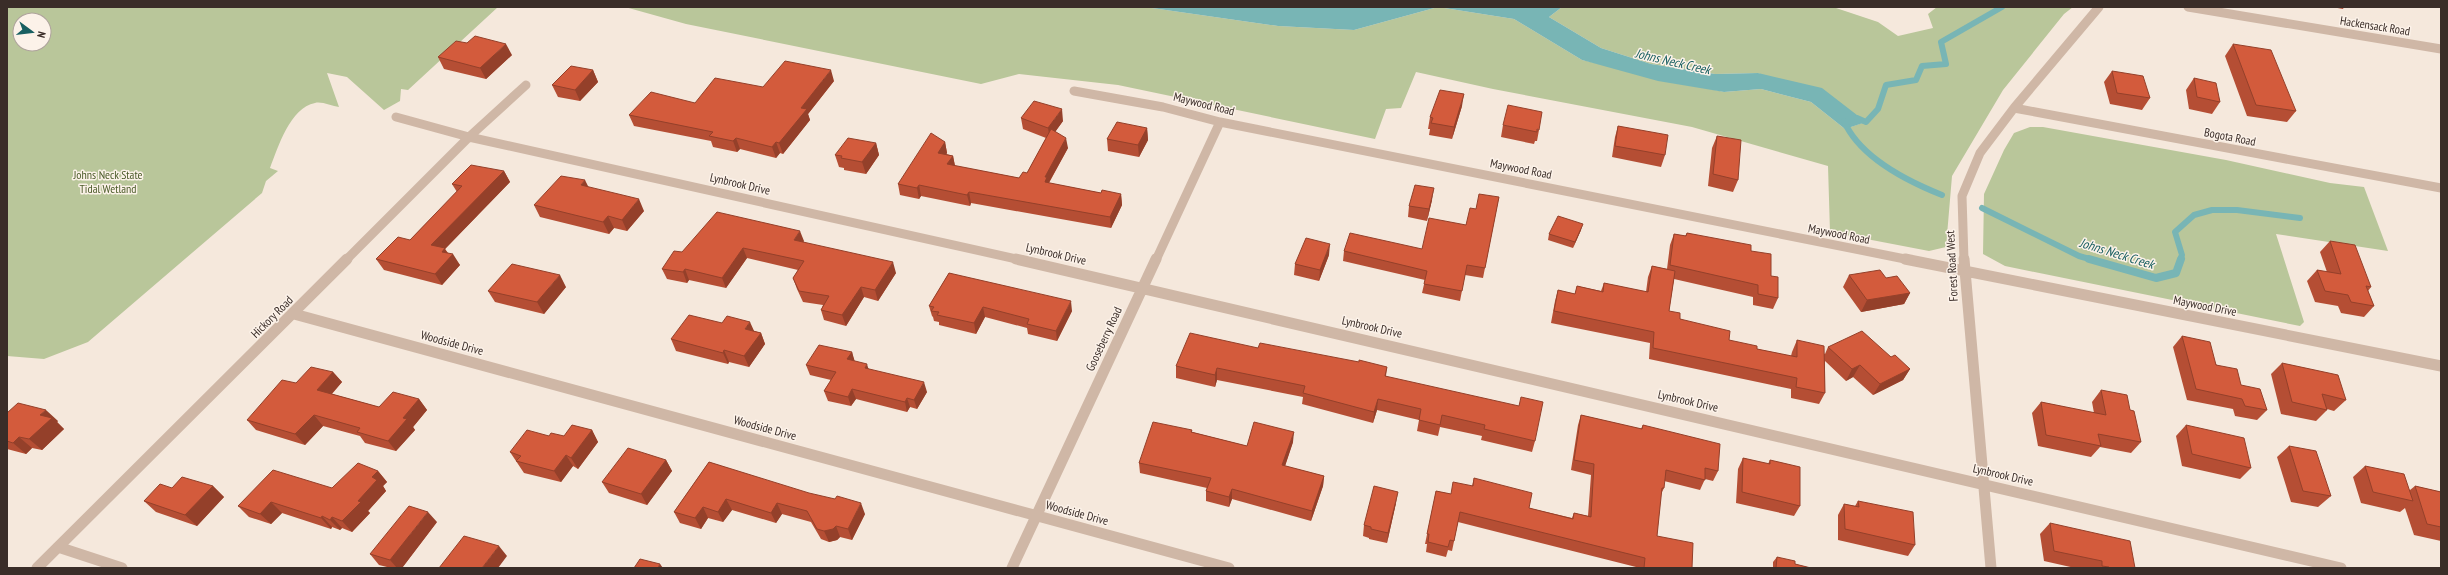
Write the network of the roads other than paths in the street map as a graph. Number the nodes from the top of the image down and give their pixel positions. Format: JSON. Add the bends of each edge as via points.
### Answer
{"nodes":[{"id":1,"x":2099,"y":7,"type":"edge"},
{"id":2,"x":2188,"y":7,"type":"edge"},
{"id":3,"x":2441,"y":49,"type":"edge"},
{"id":4,"x":526,"y":85,"type":"dead end"},
{"id":5,"x":1074,"y":91,"type":"dead end"},
{"id":6,"x":2014,"y":108,"type":"junction"},
{"id":7,"x":396,"y":117,"type":"dead end"},
{"id":8,"x":1220,"y":122,"type":"junction"},
{"id":9,"x":469,"y":137,"type":"junction"},
{"id":10,"x":2441,"y":188,"type":"edge"},
{"id":11,"x":1964,"y":271,"type":"junction"},
{"id":12,"x":1142,"y":287,"type":"junction"},
{"id":13,"x":294,"y":314,"type":"junction"},
{"id":14,"x":2441,"y":366,"type":"edge"},
{"id":15,"x":1983,"y":483,"type":"junction"},
{"id":16,"x":1036,"y":516,"type":"junction"},
{"id":17,"x":58,"y":547,"type":"junction"},
{"id":18,"x":37,"y":568,"type":"edge"},
{"id":19,"x":122,"y":568,"type":"edge"},
{"id":20,"x":1012,"y":568,"type":"edge"},
{"id":21,"x":1229,"y":568,"type":"edge"},
{"id":22,"x":1991,"y":568,"type":"edge"},
{"id":23,"x":2341,"y":568,"type":"edge"}],
"edges":[{"from":1,"to":6,"type":"street","name":"Forest Road West"},
{"from":2,"to":3,"type":"street","name":"Hackensack Road"},
{"from":4,"to":9,"type":"street","name":"Hickory Road"},
{"from":5,"to":8,"type":"street","name":"Maywood Road","via":[[1162,107]]},
{"from":6,"to":10,"type":"street","name":"Bogota Road"},
{"from":6,"to":11,"type":"street","name":"Forest Road West","via":[[1980,153],[1962,196]]},
{"from":7,"to":9,"type":"street","name":"Lynbrook Drive"},
{"from":8,"to":11,"type":"street","name":"Maywood Road"},
{"from":8,"to":12,"type":"street","name":"Gooseberry Road"},
{"from":9,"to":12,"type":"street","name":"Lynbrook Drive"},
{"from":9,"to":13,"type":"street","name":"Hickory Road"},
{"from":11,"to":14,"type":"street","name":"Maywood Drive"},
{"from":11,"to":15,"type":"street","name":"Forest Road West"},
{"from":12,"to":15,"type":"street","name":"Lynbrook Drive"},
{"from":12,"to":16,"type":"street","name":"Gooseberry Road"},
{"from":13,"to":16,"type":"street","name":"Woodside Drive"},
{"from":13,"to":17,"type":"street","name":"Hickory Road"},
{"from":15,"to":22,"type":"street","name":"Forest Road West"},
{"from":15,"to":23,"type":"street","name":"Lynbrook Drive"},
{"from":16,"to":20,"type":"street","name":"Gooseberry Road"},
{"from":16,"to":21,"type":"street","name":"Woodside Drive"},
{"from":17,"to":18,"type":"street","name":"Hickory Road"},
{"from":17,"to":19,"type":"street"}]}
